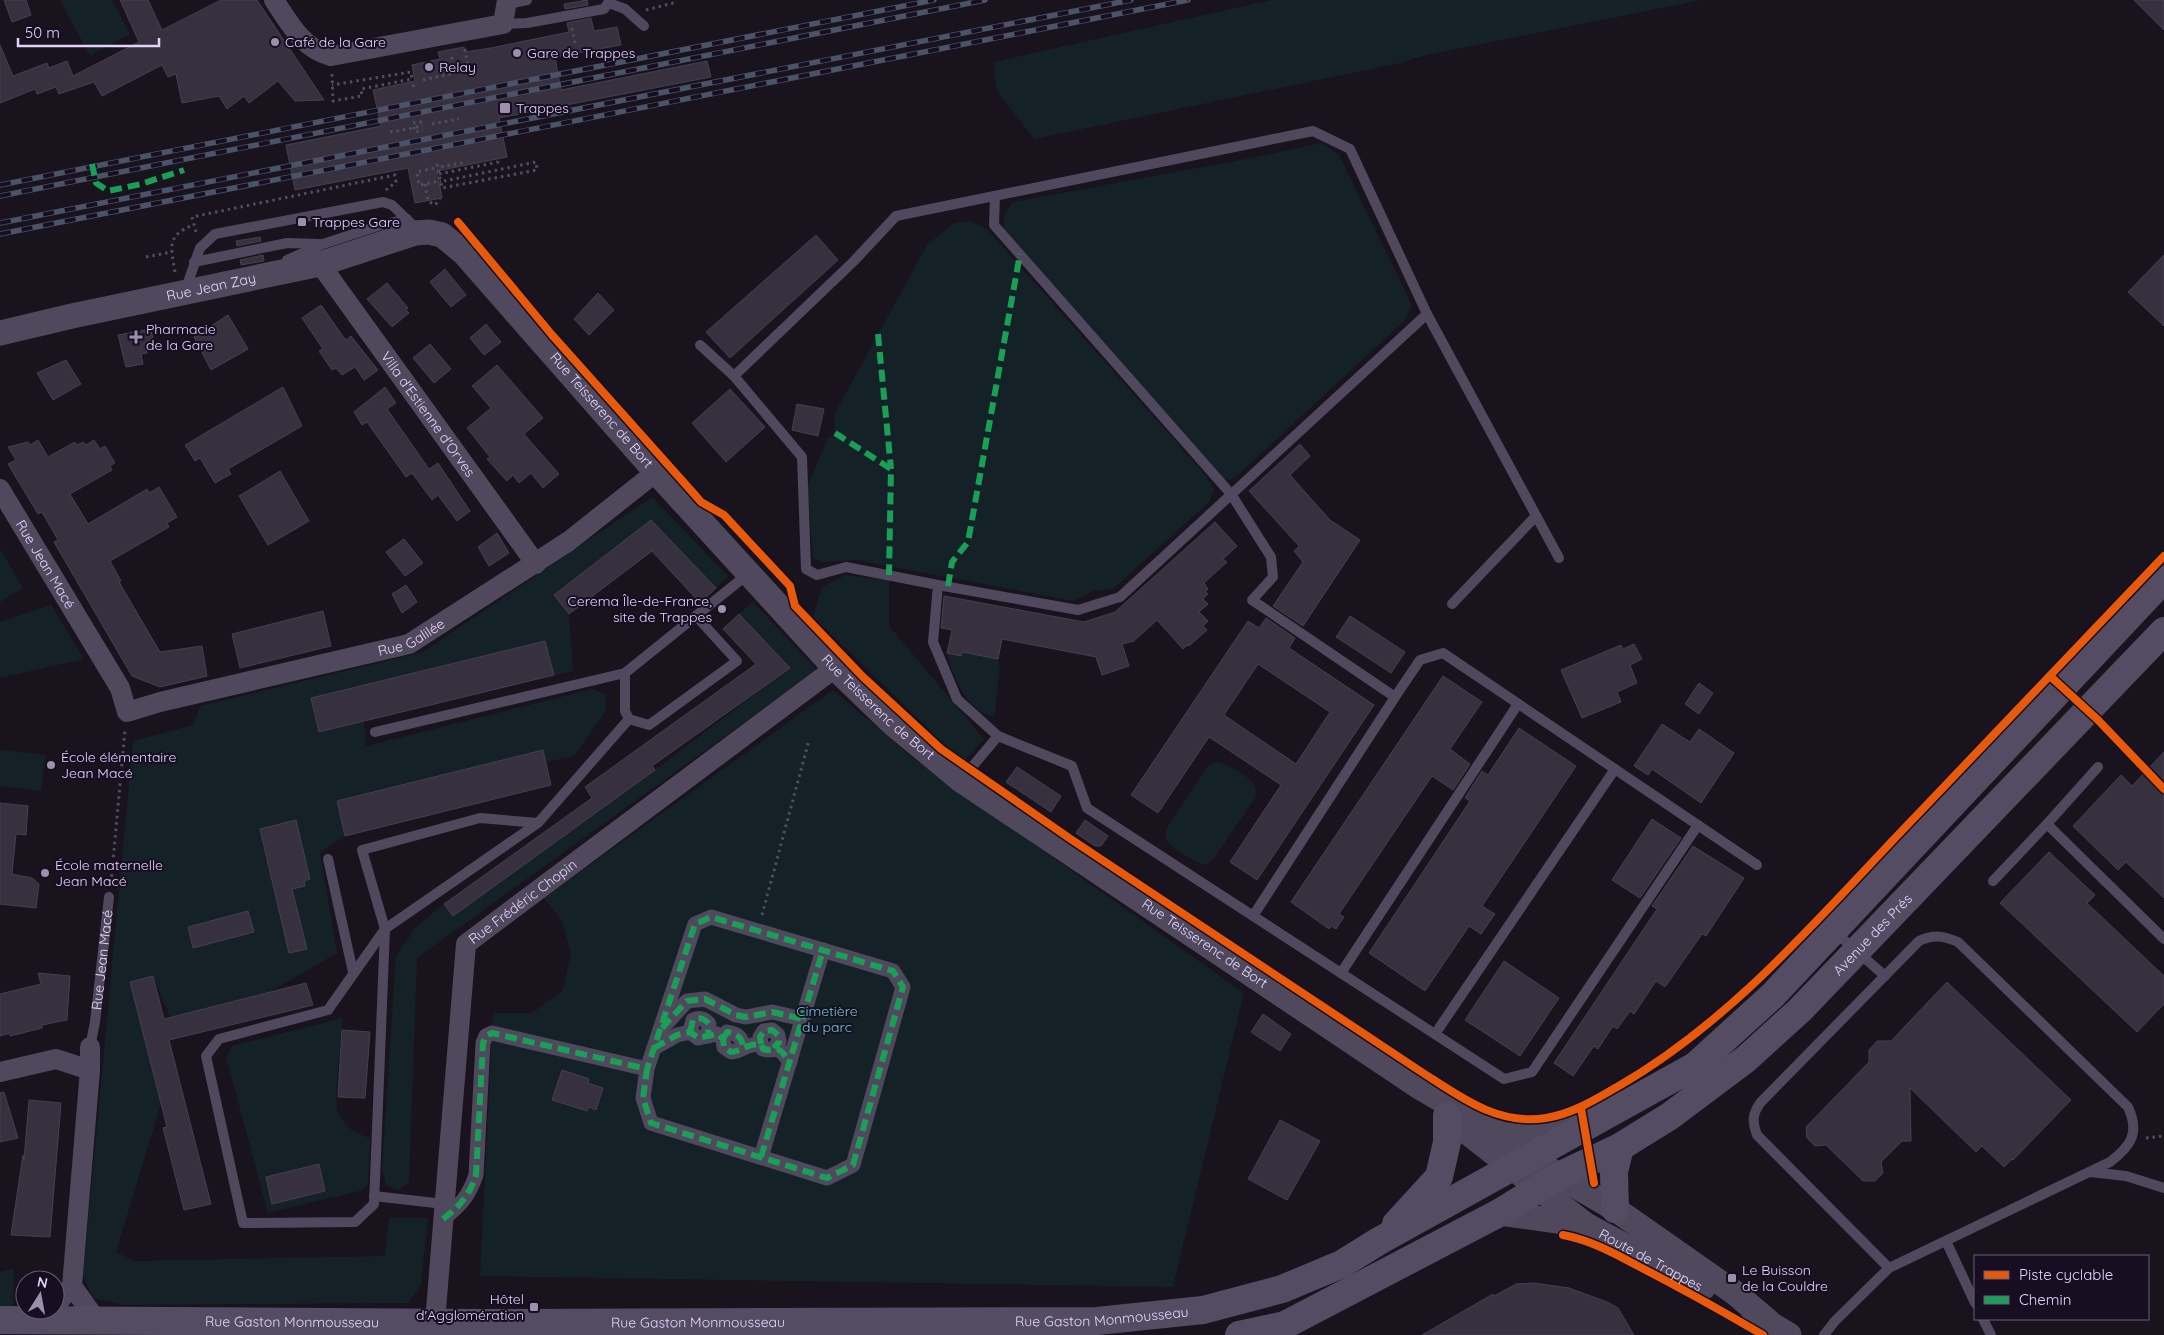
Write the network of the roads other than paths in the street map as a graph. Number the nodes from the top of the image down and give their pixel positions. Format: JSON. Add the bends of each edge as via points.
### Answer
{"nodes":[{"id":1,"x":274,"y":0,"type":"edge"},
{"id":2,"x":514,"y":1,"type":"edge"},
{"id":3,"x":610,"y":2,"type":"edge"},
{"id":4,"x":503,"y":24,"type":"junction"},
{"id":5,"x":644,"y":26,"type":"dead end"},
{"id":6,"x":995,"y":196,"type":"junction"},
{"id":7,"x":414,"y":226,"type":"junction"},
{"id":8,"x":322,"y":254,"type":"junction"},
{"id":9,"x":194,"y":262,"type":"junction"},
{"id":10,"x":277,"y":262,"type":"dead end"},
{"id":11,"x":260,"y":265,"type":"dead end"},
{"id":12,"x":242,"y":269,"type":"dead end"},
{"id":13,"x":188,"y":286,"type":"junction"},
{"id":14,"x":1427,"y":314,"type":"junction"},
{"id":15,"x":0,"y":333,"type":"edge"},
{"id":16,"x":700,"y":346,"type":"dead end"},
{"id":17,"x":734,"y":376,"type":"junction"},
{"id":18,"x":656,"y":472,"type":"junction"},
{"id":19,"x":0,"y":489,"type":"edge"},
{"id":20,"x":1231,"y":494,"type":"junction"},
{"id":21,"x":1536,"y":516,"type":"junction"},
{"id":22,"x":1560,"y":558,"type":"dead end"},
{"id":23,"x":536,"y":564,"type":"junction"},
{"id":24,"x":749,"y":574,"type":"junction"},
{"id":25,"x":2164,"y":579,"type":"edge"},
{"id":26,"x":938,"y":585,"type":"junction"},
{"id":27,"x":1452,"y":604,"type":"dead end"},
{"id":28,"x":696,"y":616,"type":"junction"},
{"id":29,"x":2164,"y":630,"type":"edge"},
{"id":30,"x":835,"y":668,"type":"junction"},
{"id":31,"x":624,"y":673,"type":"junction"},
{"id":32,"x":1395,"y":697,"type":"junction"},
{"id":33,"x":1518,"y":704,"type":"junction"},
{"id":34,"x":127,"y":712,"type":"joint"},
{"id":35,"x":629,"y":719,"type":"junction"},
{"id":36,"x":375,"y":732,"type":"dead end"},
{"id":37,"x":998,"y":736,"type":"junction"},
{"id":38,"x":2098,"y":767,"type":"dead end"},
{"id":39,"x":1615,"y":768,"type":"junction"},
{"id":40,"x":961,"y":780,"type":"junction"},
{"id":41,"x":538,"y":823,"type":"junction"},
{"id":42,"x":2047,"y":824,"type":"junction"},
{"id":43,"x":1698,"y":825,"type":"junction"},
{"id":44,"x":328,"y":859,"type":"dead end"},
{"id":45,"x":1758,"y":865,"type":"dead end"},
{"id":46,"x":1992,"y":881,"type":"dead end"},
{"id":47,"x":109,"y":897,"type":"road end"},
{"id":48,"x":1253,"y":916,"type":"junction"},
{"id":49,"x":386,"y":929,"type":"junction"},
{"id":50,"x":1833,"y":930,"type":"junction"},
{"id":51,"x":2164,"y":939,"type":"edge"},
{"id":52,"x":823,"y":950,"type":"junction"},
{"id":53,"x":1857,"y":950,"type":"junction"},
{"id":54,"x":353,"y":972,"type":"junction"},
{"id":55,"x":1341,"y":973,"type":"junction"},
{"id":56,"x":1885,"y":976,"type":"junction"},
{"id":57,"x":803,"y":1019,"type":"junction"},
{"id":58,"x":660,"y":1029,"type":"junction"},
{"id":59,"x":1435,"y":1034,"type":"junction"},
{"id":60,"x":90,"y":1047,"type":"joint"},
{"id":61,"x":654,"y":1048,"type":"junction"},
{"id":62,"x":790,"y":1062,"type":"junction"},
{"id":63,"x":1695,"y":1066,"type":"junction"},
{"id":64,"x":647,"y":1069,"type":"junction"},
{"id":65,"x":90,"y":1070,"type":"junction"},
{"id":66,"x":0,"y":1072,"type":"edge"},
{"id":67,"x":1422,"y":1088,"type":"junction"},
{"id":68,"x":1446,"y":1116,"type":"junction"},
{"id":69,"x":1488,"y":1127,"type":"junction"},
{"id":70,"x":1584,"y":1127,"type":"junction"},
{"id":71,"x":1620,"y":1147,"type":"junction"},
{"id":72,"x":761,"y":1158,"type":"junction"},
{"id":73,"x":1535,"y":1172,"type":"junction"},
{"id":74,"x":2089,"y":1172,"type":"junction"},
{"id":75,"x":2164,"y":1188,"type":"edge"},
{"id":76,"x":374,"y":1196,"type":"junction"},
{"id":77,"x":1614,"y":1209,"type":"junction"},
{"id":78,"x":444,"y":1212,"type":"junction"},
{"id":79,"x":1499,"y":1213,"type":"junction"},
{"id":80,"x":1586,"y":1225,"type":"junction"},
{"id":81,"x":1379,"y":1241,"type":"junction"},
{"id":82,"x":1946,"y":1241,"type":"junction"},
{"id":83,"x":1890,"y":1268,"type":"junction"},
{"id":84,"x":1390,"y":1271,"type":"junction"},
{"id":85,"x":72,"y":1286,"type":"junction"},
{"id":86,"x":65,"y":1294,"type":"edge"},
{"id":87,"x":1974,"y":1300,"type":"edge"},
{"id":88,"x":65,"y":1315,"type":"edge"},
{"id":89,"x":15,"y":1318,"type":"edge"},
{"id":90,"x":0,"y":1320,"type":"edge"},
{"id":91,"x":1984,"y":1320,"type":"edge"},
{"id":92,"x":97,"y":1321,"type":"junction"},
{"id":93,"x":435,"y":1328,"type":"edge"},
{"id":94,"x":1779,"y":1328,"type":"edge"},
{"id":95,"x":1248,"y":1334,"type":"edge"},
{"id":96,"x":1824,"y":1335,"type":"edge"},
{"id":97,"x":1991,"y":1335,"type":"edge"}],
"edges":[{"from":1,"to":4,"type":"street","via":[[301,40],[320,53],[331,56]]},
{"from":2,"to":4,"type":"street"},
{"from":3,"to":4,"type":"lane","via":[[604,9],[527,23]]},
{"from":3,"to":5,"type":"lane"},
{"from":6,"to":14,"type":"lane","via":[[1313,131],[1350,149]]},
{"from":6,"to":17,"type":"lane","via":[[896,216],[854,261]]},
{"from":6,"to":20,"type":"lane","via":[[994,225]]},
{"from":7,"to":8,"type":"street","name":"Rue Jean Zay"},
{"from":7,"to":9,"type":"lane","via":[[392,205],[383,202],[215,234],[200,248]]},
{"from":7,"to":18,"type":"street","name":"Rue Teisserenc de Bort","via":[[442,235],[464,253]]},
{"from":8,"to":9,"type":"lane","via":[[287,243]]},
{"from":8,"to":10,"type":"lane"},
{"from":8,"to":13,"type":"street","name":"Rue Jean Zay"},
{"from":8,"to":23,"type":"street","name":"Villa d'Estienne d'Orves"},
{"from":9,"to":13,"type":"lane"},
{"from":11,"to":12,"type":"lane"},
{"from":13,"to":15,"type":"street","name":"Rue Jean Zay"},
{"from":14,"to":20,"type":"lane"},
{"from":14,"to":21,"type":"lane"},
{"from":16,"to":17,"type":"lane"},
{"from":17,"to":26,"type":"lane","via":[[802,457],[806,569],[817,575],[846,567]]},
{"from":18,"to":23,"type":"street","name":"Rue Galilée"},
{"from":18,"to":24,"type":"street","name":"Rue Teisserenc de Bort"},
{"from":19,"to":34,"type":"street","name":"Rue Jean Macé","via":[[120,688]]},
{"from":20,"to":26,"type":"lane","via":[[1120,597],[1078,610]]},
{"from":20,"to":32,"type":"lane","via":[[1271,557],[1273,577],[1252,600]]},
{"from":21,"to":22,"type":"lane"},
{"from":21,"to":27,"type":"lane"},
{"from":23,"to":34,"type":"street","name":"Rue Galilée","via":[[409,644]]},
{"from":24,"to":28,"type":"lane"},
{"from":24,"to":30,"type":"street","name":"Rue Teisserenc de Bort"},
{"from":25,"to":50,"type":"main road"},
{"from":26,"to":37,"type":"lane","via":[[933,642],[957,699]]},
{"from":28,"to":31,"type":"lane"},
{"from":28,"to":35,"type":"lane","via":[[737,661],[649,725]]},
{"from":29,"to":53,"type":"main road","name":"Avenue des Prés"},
{"from":30,"to":40,"type":"street","name":"Rue Teisserenc de Bort","via":[[892,723]]},
{"from":30,"to":78,"type":"street","name":"Rue Frédéric Chopin","via":[[466,944]]},
{"from":31,"to":35,"type":"lane","via":[[625,711]]},
{"from":31,"to":36,"type":"lane"},
{"from":32,"to":33,"type":"lane","via":[[1420,660],[1443,652]]},
{"from":32,"to":48,"type":"lane"},
{"from":33,"to":39,"type":"lane"},
{"from":33,"to":55,"type":"lane"},
{"from":35,"to":41,"type":"lane"},
{"from":37,"to":40,"type":"lane"},
{"from":37,"to":48,"type":"lane","via":[[1072,766],[1087,808]]},
{"from":38,"to":42,"type":"lane"},
{"from":39,"to":43,"type":"lane"},
{"from":39,"to":59,"type":"lane"},
{"from":40,"to":67,"type":"street","name":"Rue Teisserenc de Bort"},
{"from":41,"to":49,"type":"lane"},
{"from":41,"to":49,"type":"lane","via":[[480,818],[362,850]]},
{"from":42,"to":46,"type":"lane"},
{"from":42,"to":51,"type":"lane"},
{"from":43,"to":45,"type":"lane"},
{"from":43,"to":59,"type":"lane","via":[[1532,1072],[1504,1078]]},
{"from":44,"to":54,"type":"lane"},
{"from":47,"to":60,"type":"lane","name":"Rue Jean Macé","via":[[96,1022]]},
{"from":48,"to":55,"type":"lane"},
{"from":49,"to":54,"type":"lane"},
{"from":49,"to":76,"type":"lane"},
{"from":50,"to":53,"type":"lane"},
{"from":50,"to":63,"type":"main road","via":[[1773,995]]},
{"from":52,"to":57,"type":"street"},
{"from":52,"to":58,"type":"street","via":[[711,917],[695,924]]},
{"from":52,"to":72,"type":"street","via":[[893,971],[902,987],[853,1165],[827,1178]]},
{"from":53,"to":56,"type":"lane"},
{"from":53,"to":71,"type":"main road","name":"Avenue des Prés","via":[[1800,1010],[1746,1059],[1670,1116]]},
{"from":54,"to":76,"type":"lane","via":[[328,1010],[219,1039],[206,1056],[243,1223],[355,1222],[374,1204]]},
{"from":55,"to":59,"type":"lane"},
{"from":56,"to":74,"type":"lane","via":[[1919,941],[1931,936],[1958,942],[2128,1107],[2133,1118],[2131,1141],[2123,1153]]},
{"from":56,"to":83,"type":"lane","via":[[1761,1102],[1752,1123],[1757,1135]]},
{"from":57,"to":58,"type":"street","via":[[772,1012],[746,1017],[705,999],[687,1000]]},
{"from":57,"to":62,"type":"street"},
{"from":58,"to":61,"type":"street"},
{"from":60,"to":65,"type":"street","name":"Rue Jean Macé"},
{"from":61,"to":62,"type":"street","via":[[677,1034],[690,1032],[693,1020],[699,1018],[705,1019],[716,1037],[728,1032],[737,1034],[742,1038],[743,1046],[767,1046],[781,1050]]},
{"from":61,"to":64,"type":"street"},
{"from":62,"to":72,"type":"street"},
{"from":63,"to":70,"type":"main road"},
{"from":63,"to":73,"type":"main road","via":[[1694,1077],[1646,1112]]},
{"from":64,"to":72,"type":"street","via":[[643,1098],[651,1123]]},
{"from":64,"to":78,"type":"street","via":[[492,1032],[486,1036],[476,1176],[470,1193],[460,1206]]},
{"from":65,"to":66,"type":"street","via":[[56,1059]]},
{"from":65,"to":85,"type":"street","name":"Rue Jean Macé"},
{"from":67,"to":68,"type":"street","name":"Rue Teisserenc de Bort"},
{"from":67,"to":69,"type":"street","name":"Rue Teisserenc de Bort"},
{"from":68,"to":73,"type":"street","name":"Rue Teisserenc de Bort"},
{"from":68,"to":81,"type":"main road","via":[[1447,1142],[1440,1177]]},
{"from":69,"to":70,"type":"street","via":[[1533,1132]]},
{"from":69,"to":73,"type":"street","name":"Rue Teisserenc de Bort"},
{"from":70,"to":73,"type":"main road"},
{"from":71,"to":73,"type":"main road","name":"Avenue des Prés"},
{"from":71,"to":77,"type":"main road","via":[[1614,1172]]},
{"from":73,"to":77,"type":"street","name":"Route de Trappes"},
{"from":73,"to":79,"type":"main road"},
{"from":73,"to":80,"type":"street","name":"Route de Trappes"},
{"from":73,"to":81,"type":"main road"},
{"from":73,"to":84,"type":"main road","via":[[1391,1256]]},
{"from":74,"to":75,"type":"lane","via":[[2126,1176]]},
{"from":74,"to":82,"type":"lane"},
{"from":76,"to":78,"type":"lane"},
{"from":77,"to":94,"type":"street","name":"Route de Trappes","via":[[1735,1293]]},
{"from":78,"to":93,"type":"street","name":"Rue Frédéric Chopin"},
{"from":79,"to":80,"type":"street"},
{"from":79,"to":84,"type":"main road"},
{"from":80,"to":94,"type":"street","name":"Route de Trappes"},
{"from":81,"to":93,"type":"main road","name":"Rue Gaston Monmousseau","via":[[1342,1264],[1282,1289],[1203,1310],[1097,1321]]},
{"from":82,"to":83,"type":"lane"},
{"from":82,"to":87,"type":"lane"},
{"from":83,"to":96,"type":"lane"},
{"from":84,"to":95,"type":"main road","via":[[1285,1326]]},
{"from":85,"to":86,"type":"street"},
{"from":85,"to":92,"type":"street"},
{"from":88,"to":92,"type":"main road","name":"Rue Gaston Monmousseau"},
{"from":89,"to":90,"type":"main road","name":"Rue Gaston Monmousseau"},
{"from":91,"to":97,"type":"lane"},
{"from":92,"to":93,"type":"main road","name":"Rue Gaston Monmousseau"}]}
